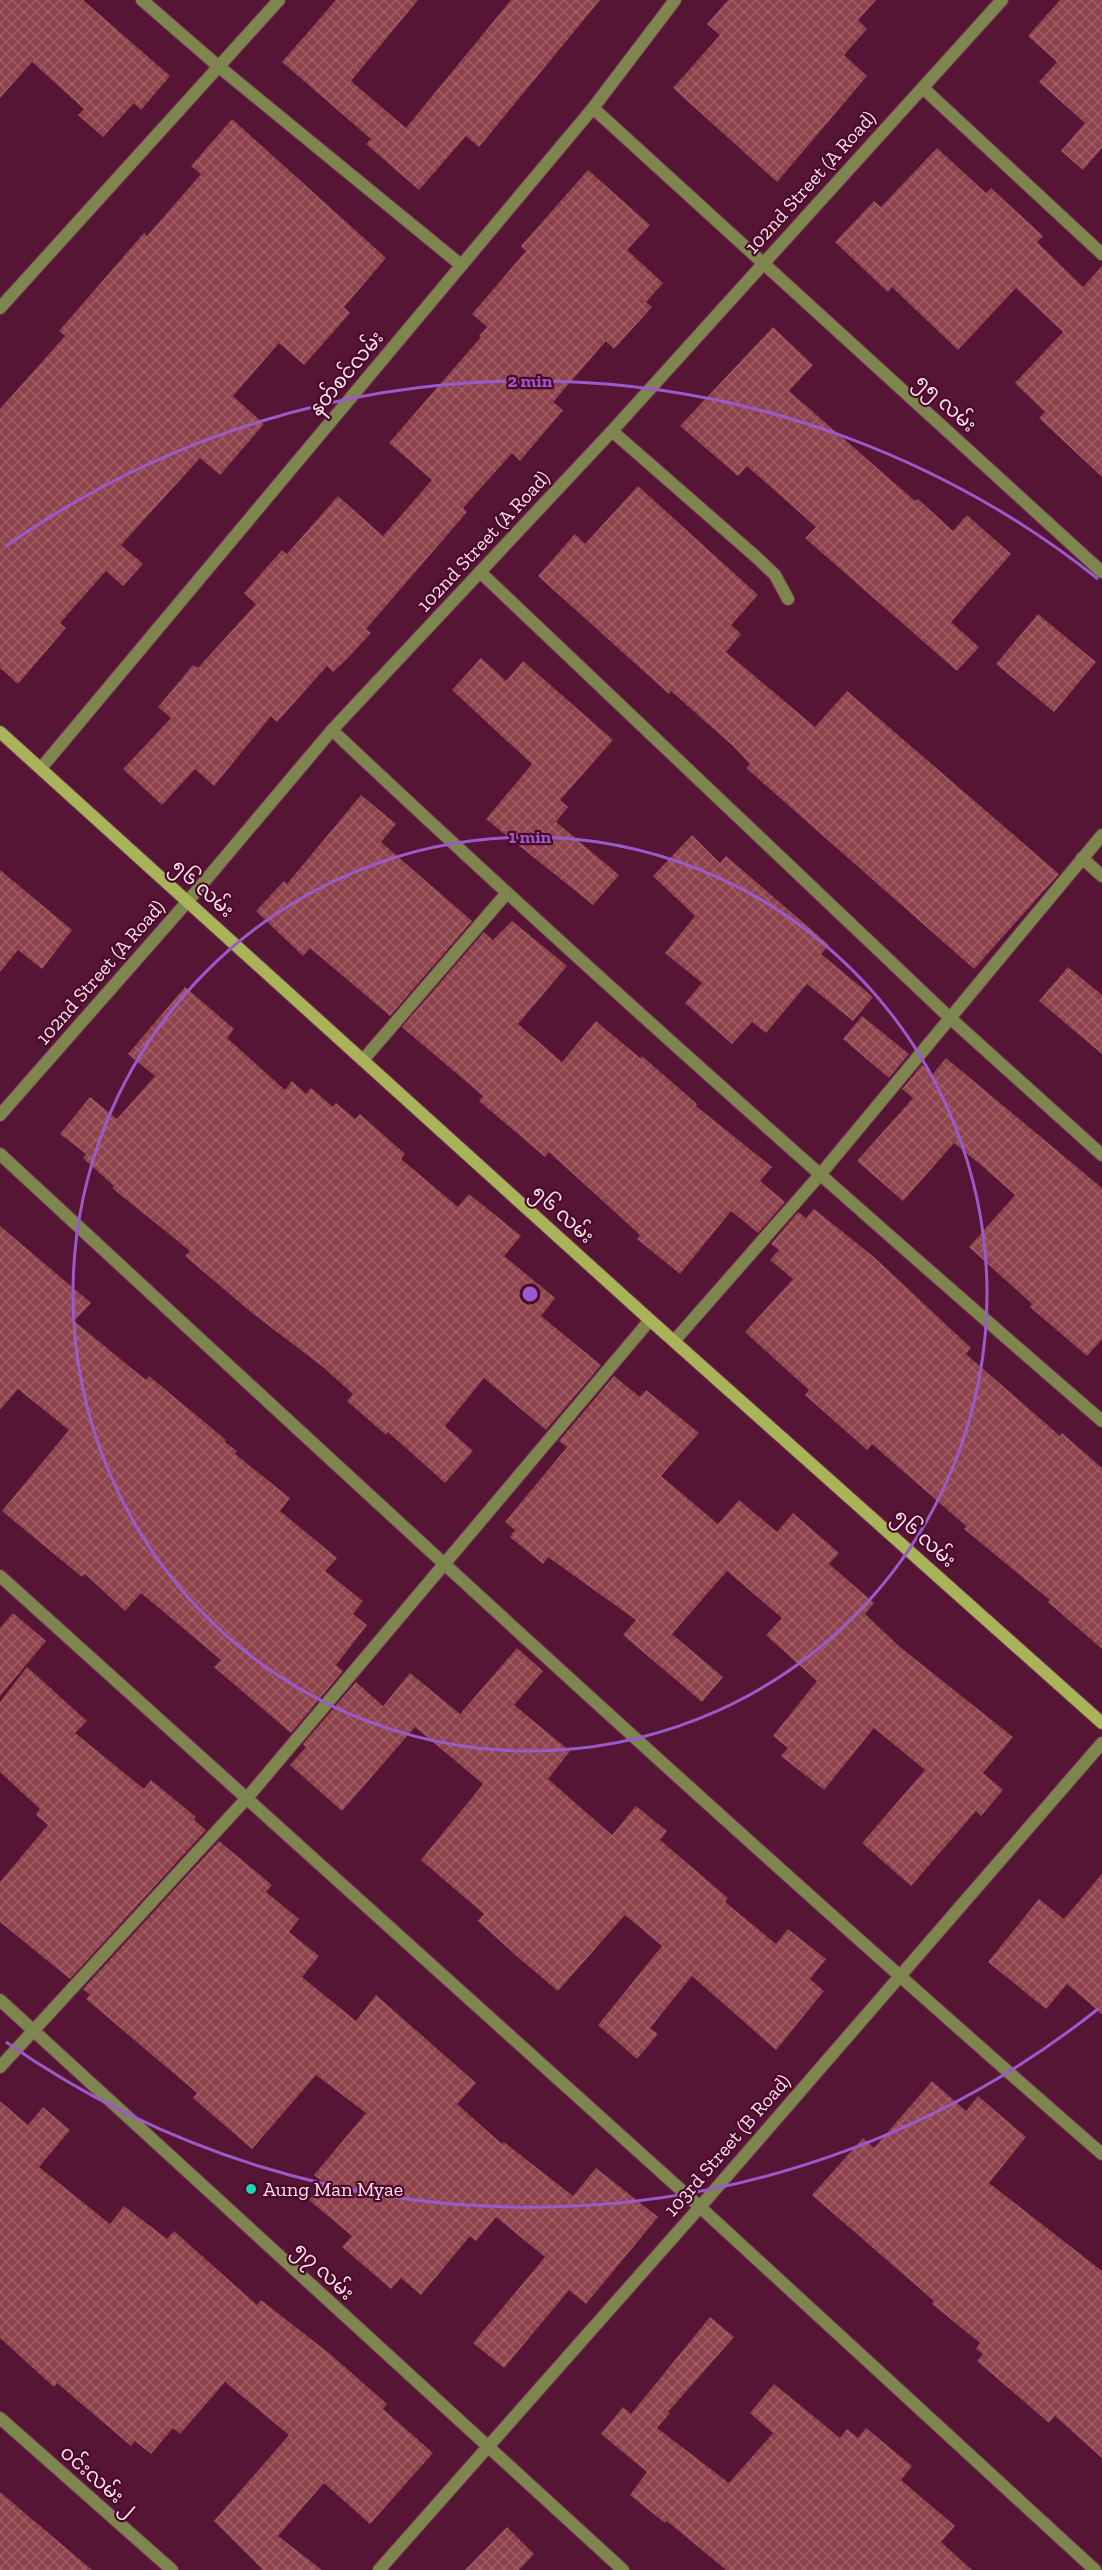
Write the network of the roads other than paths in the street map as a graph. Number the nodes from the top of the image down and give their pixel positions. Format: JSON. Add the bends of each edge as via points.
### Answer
{"nodes":[{"id":1,"x":142,"y":0,"type":"edge"},
{"id":2,"x":279,"y":0,"type":"edge"},
{"id":3,"x":675,"y":0,"type":"edge"},
{"id":4,"x":1002,"y":0,"type":"edge"},
{"id":5,"x":218,"y":66,"type":"junction"},
{"id":6,"x":922,"y":88,"type":"junction"},
{"id":7,"x":593,"y":108,"type":"junction"},
{"id":8,"x":1102,"y":254,"type":"edge"},
{"id":9,"x":763,"y":263,"type":"junction"},
{"id":10,"x":461,"y":266,"type":"junction"},
{"id":11,"x":0,"y":309,"type":"edge"},
{"id":12,"x":612,"y":431,"type":"junction"},
{"id":13,"x":480,"y":572,"type":"junction"},
{"id":14,"x":1102,"y":572,"type":"edge"},
{"id":15,"x":788,"y":599,"type":"dead end"},
{"id":16,"x":332,"y":729,"type":"junction"},
{"id":17,"x":0,"y":732,"type":"edge"},
{"id":18,"x":42,"y":767,"type":"junction"},
{"id":19,"x":1102,"y":835,"type":"edge"},
{"id":20,"x":1082,"y":858,"type":"junction"},
{"id":21,"x":1102,"y":876,"type":"edge"},
{"id":22,"x":506,"y":894,"type":"junction"},
{"id":23,"x":188,"y":901,"type":"junction"},
{"id":24,"x":949,"y":1017,"type":"junction"},
{"id":25,"x":363,"y":1060,"type":"junction"},
{"id":26,"x":0,"y":1115,"type":"edge"},
{"id":27,"x":0,"y":1154,"type":"edge"},
{"id":28,"x":1102,"y":1155,"type":"edge"},
{"id":29,"x":819,"y":1176,"type":"junction"},
{"id":30,"x":650,"y":1320,"type":"junction"},
{"id":31,"x":675,"y":1340,"type":"junction"},
{"id":32,"x":1102,"y":1421,"type":"edge"},
{"id":33,"x":444,"y":1565,"type":"junction"},
{"id":34,"x":0,"y":1575,"type":"edge"},
{"id":35,"x":1102,"y":1723,"type":"edge"},
{"id":36,"x":1102,"y":1743,"type":"edge"},
{"id":37,"x":247,"y":1798,"type":"junction"},
{"id":38,"x":898,"y":1977,"type":"junction"},
{"id":39,"x":0,"y":2000,"type":"edge"},
{"id":40,"x":33,"y":2030,"type":"junction"},
{"id":41,"x":0,"y":2067,"type":"edge"},
{"id":42,"x":1102,"y":2154,"type":"edge"},
{"id":43,"x":700,"y":2208,"type":"junction"},
{"id":44,"x":0,"y":2418,"type":"edge"},
{"id":45,"x":487,"y":2447,"type":"junction"},
{"id":46,"x":172,"y":2570,"type":"edge"},
{"id":47,"x":379,"y":2570,"type":"edge"},
{"id":48,"x":623,"y":2570,"type":"edge"},
{"id":49,"x":1095,"y":2570,"type":"edge"}],
"edges":[{"from":1,"to":5,"type":"street"},
{"from":2,"to":5,"type":"street"},
{"from":3,"to":7,"type":"street","name":"နတ်စင်လမ်း"},
{"from":4,"to":6,"type":"street","name":"102nd Street (A Road)"},
{"from":5,"to":10,"type":"street"},
{"from":5,"to":11,"type":"street"},
{"from":6,"to":8,"type":"street"},
{"from":6,"to":9,"type":"street","name":"102nd Street (A Road)"},
{"from":7,"to":9,"type":"street","name":"၅၅ လမ်း"},
{"from":7,"to":10,"type":"street","name":"နတ်စင်လမ်း"},
{"from":9,"to":12,"type":"street","name":"102nd Street (A Road)"},
{"from":9,"to":14,"type":"street","name":"၅၅ လမ်း"},
{"from":10,"to":18,"type":"street","name":"နတ်စင်လမ်း"},
{"from":12,"to":13,"type":"street","name":"102nd Street (A Road)"},
{"from":12,"to":15,"type":"street","via":[[769,569]]},
{"from":13,"to":16,"type":"street","name":"102nd Street (A Road)"},
{"from":13,"to":24,"type":"street"},
{"from":16,"to":22,"type":"street"},
{"from":16,"to":23,"type":"street","name":"102nd Street (A Road)"},
{"from":17,"to":18,"type":"street","name":"၅၆ လမ်း"},
{"from":18,"to":23,"type":"street","name":"၅၆ လမ်း"},
{"from":19,"to":20,"type":"street"},
{"from":20,"to":21,"type":"street"},
{"from":20,"to":24,"type":"street"},
{"from":22,"to":25,"type":"street"},
{"from":22,"to":29,"type":"street"},
{"from":23,"to":25,"type":"street","name":"၅၆ လမ်း"},
{"from":23,"to":26,"type":"street","name":"102nd Street (A Road)"},
{"from":24,"to":28,"type":"street"},
{"from":24,"to":29,"type":"street"},
{"from":25,"to":30,"type":"street","name":"၅၆ လမ်း"},
{"from":27,"to":33,"type":"street"},
{"from":29,"to":31,"type":"street"},
{"from":29,"to":32,"type":"street"},
{"from":30,"to":31,"type":"street","name":"၅၆ လမ်း"},
{"from":30,"to":33,"type":"street"},
{"from":31,"to":35,"type":"street","name":"၅၆ လမ်း"},
{"from":33,"to":37,"type":"street"},
{"from":33,"to":38,"type":"street"},
{"from":34,"to":37,"type":"street"},
{"from":36,"to":38,"type":"street","name":"103rd Street (B Road)"},
{"from":37,"to":40,"type":"street"},
{"from":37,"to":43,"type":"street"},
{"from":38,"to":42,"type":"street"},
{"from":38,"to":43,"type":"street","name":"103rd Street (B Road)"},
{"from":39,"to":40,"type":"street","name":"၅၇ လမ်း"},
{"from":40,"to":41,"type":"street"},
{"from":40,"to":45,"type":"street","name":"၅၇ လမ်း"},
{"from":43,"to":45,"type":"street","name":"103rd Street (B Road)"},
{"from":43,"to":49,"type":"street"},
{"from":44,"to":46,"type":"street","name":"ဝင်းလမ်း ၂"},
{"from":45,"to":47,"type":"street","name":"103rd Street (B Road)"},
{"from":45,"to":48,"type":"street","name":"၅၇ လမ်း"}]}
